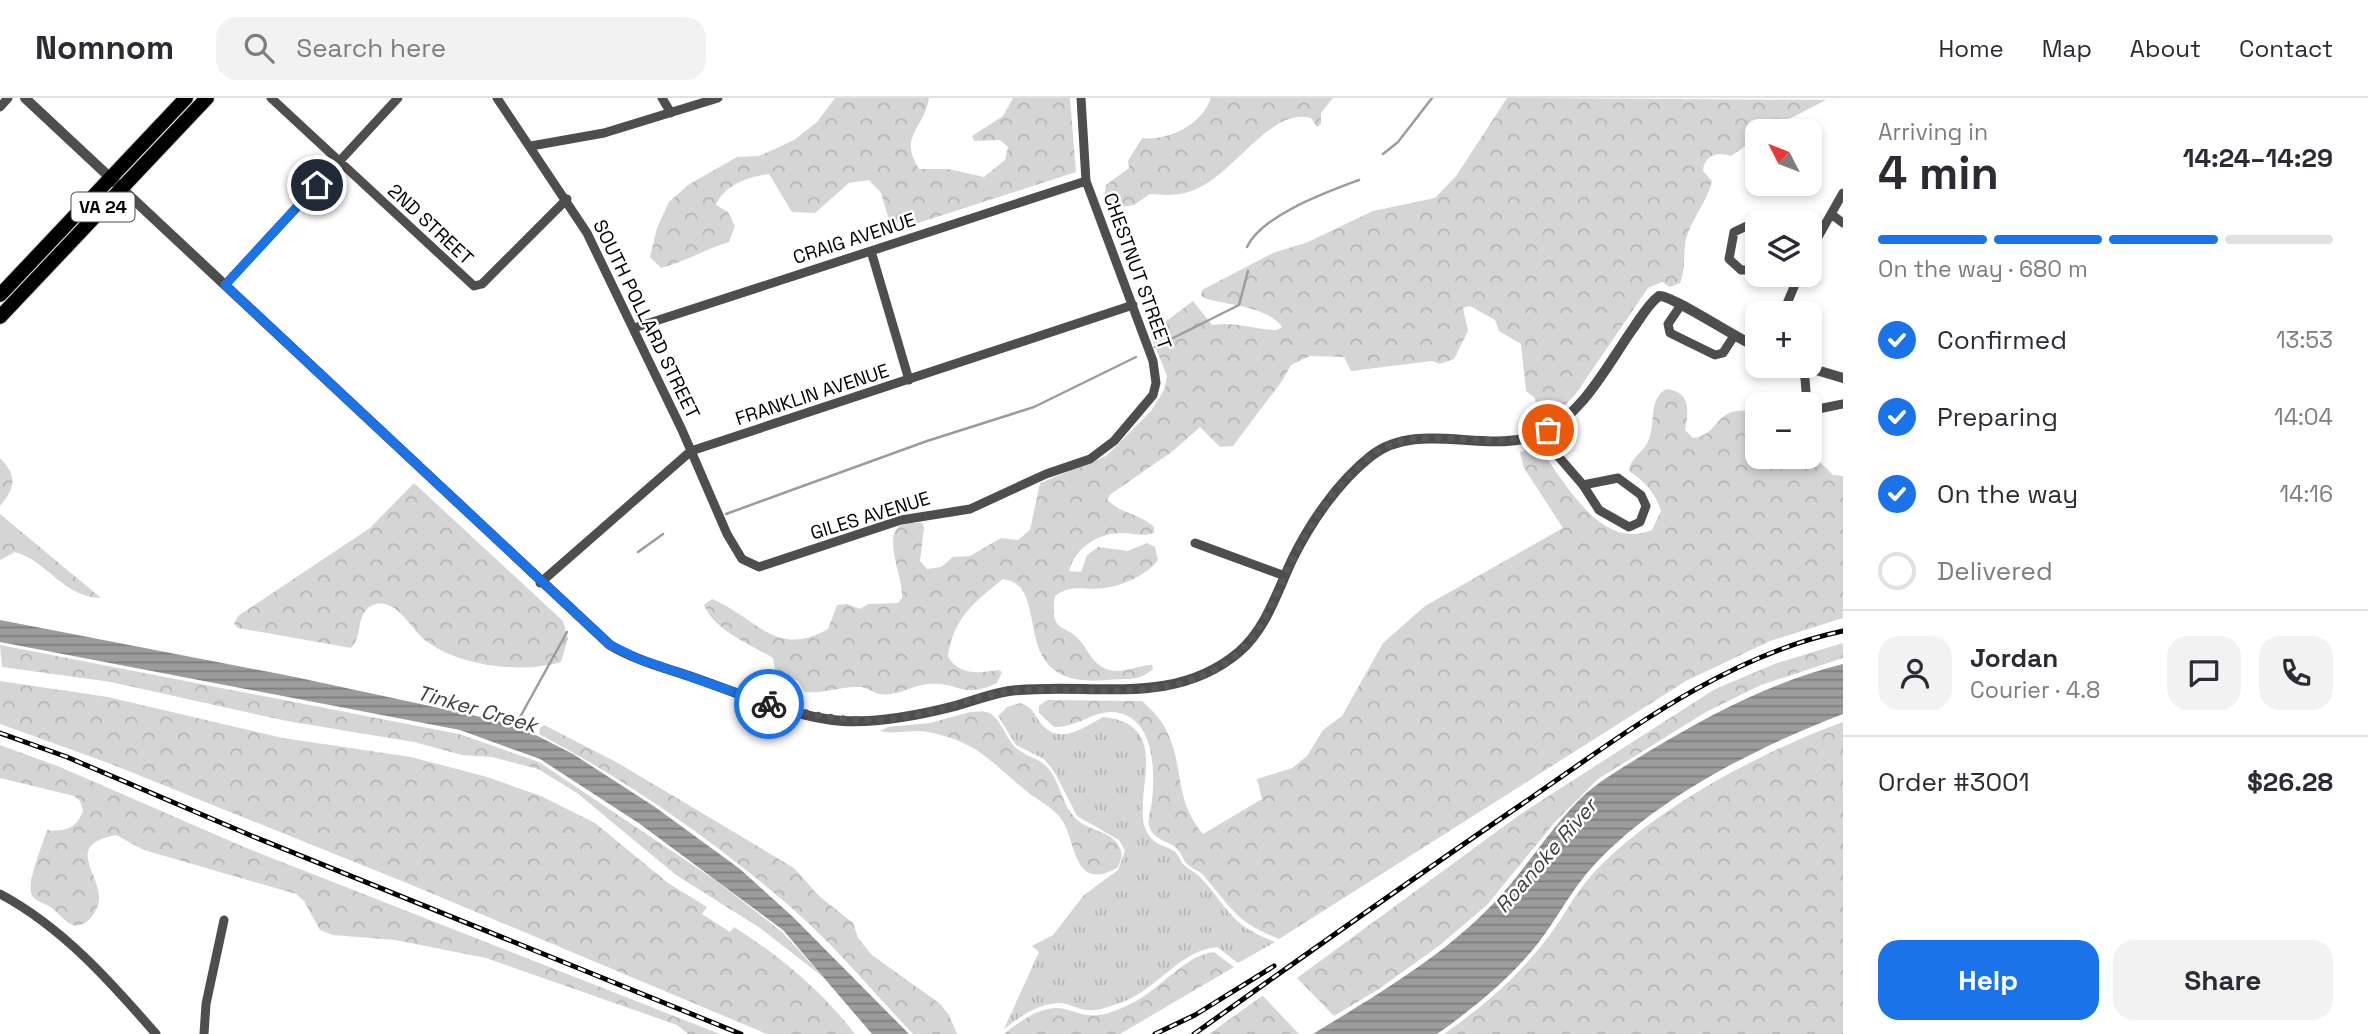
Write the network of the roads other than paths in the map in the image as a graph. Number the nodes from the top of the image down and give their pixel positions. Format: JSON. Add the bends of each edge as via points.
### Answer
{"nodes":[{"id":1,"x":8,"y":98,"type":"edge"},
{"id":2,"x":25,"y":98,"type":"edge"},
{"id":3,"x":186,"y":98,"type":"edge"},
{"id":4,"x":207,"y":98,"type":"edge"},
{"id":5,"x":271,"y":98,"type":"edge"},
{"id":6,"x":398,"y":98,"type":"edge"},
{"id":7,"x":497,"y":98,"type":"edge"},
{"id":8,"x":662,"y":98,"type":"edge"},
{"id":9,"x":718,"y":98,"type":"edge"},
{"id":10,"x":1081,"y":98,"type":"edge"},
{"id":11,"x":0,"y":107,"type":"edge"},
{"id":12,"x":671,"y":113,"type":"junction"},
{"id":13,"x":531,"y":146,"type":"junction"},
{"id":14,"x":339,"y":162,"type":"junction"},
{"id":15,"x":1086,"y":181,"type":"junction"},
{"id":16,"x":116,"y":183,"type":"junction"},
{"id":17,"x":1843,"y":193,"type":"edge"},
{"id":18,"x":566,"y":199,"type":"junction"},
{"id":19,"x":1831,"y":214,"type":"junction"},
{"id":20,"x":1843,"y":223,"type":"edge"},
{"id":21,"x":1745,"y":227,"type":"edge"},
{"id":22,"x":1822,"y":230,"type":"edge"},
{"id":23,"x":871,"y":251,"type":"junction"},
{"id":24,"x":1745,"y":270,"type":"edge"},
{"id":25,"x":225,"y":285,"type":"junction"},
{"id":26,"x":7,"y":289,"type":"edge"},
{"id":27,"x":1133,"y":305,"type":"junction"},
{"id":28,"x":1681,"y":305,"type":"junction"},
{"id":29,"x":0,"y":317,"type":"edge"},
{"id":30,"x":634,"y":328,"type":"junction"},
{"id":31,"x":1734,"y":336,"type":"junction"},
{"id":32,"x":1745,"y":341,"type":"edge"},
{"id":33,"x":1822,"y":372,"type":"edge"},
{"id":34,"x":1843,"y":378,"type":"edge"},
{"id":35,"x":909,"y":380,"type":"junction"},
{"id":36,"x":1843,"y":404,"type":"edge"},
{"id":37,"x":1822,"y":408,"type":"edge"},
{"id":38,"x":1539,"y":434,"type":"junction"},
{"id":39,"x":691,"y":451,"type":"junction"},
{"id":40,"x":1077,"y":463,"type":"joint"},
{"id":41,"x":1583,"y":485,"type":"junction"},
{"id":42,"x":1195,"y":543,"type":"dead end"},
{"id":43,"x":749,"y":564,"type":"joint"},
{"id":44,"x":1285,"y":576,"type":"junction"},
{"id":45,"x":540,"y":583,"type":"junction"},
{"id":46,"x":0,"y":894,"type":"edge"},
{"id":47,"x":224,"y":920,"type":"dead end"},
{"id":48,"x":156,"y":1034,"type":"edge"},
{"id":49,"x":205,"y":1034,"type":"edge"}],
"edges":[{"from":1,"to":11,"type":"street"},
{"from":2,"to":16,"type":"street"},
{"from":3,"to":16,"type":"main road","number":"VA 24"},
{"from":4,"to":16,"type":"main road","number":"VA 24"},
{"from":5,"to":14,"type":"street","name":"2ND STREET"},
{"from":6,"to":14,"type":"street"},
{"from":7,"to":13,"type":"street","name":"SOUTH POLLARD STREET"},
{"from":8,"to":12,"type":"street"},
{"from":9,"to":12,"type":"street"},
{"from":10,"to":15,"type":"street","name":"CHESTNUT STREET"},
{"from":12,"to":13,"type":"street","via":[[604,133]]},
{"from":13,"to":18,"type":"street","name":"SOUTH POLLARD STREET"},
{"from":14,"to":18,"type":"street","name":"2ND STREET","via":[[474,286],[482,284]]},
{"from":14,"to":25,"type":"street"},
{"from":15,"to":23,"type":"street","name":"CRAIG AVENUE"},
{"from":15,"to":27,"type":"street","name":"CHESTNUT STREET"},
{"from":16,"to":25,"type":"street"},
{"from":16,"to":26,"type":"main road","number":"VA 24"},
{"from":17,"to":19,"type":"street"},
{"from":18,"to":30,"type":"street","name":"SOUTH POLLARD STREET"},
{"from":19,"to":20,"type":"street"},
{"from":19,"to":22,"type":"street"},
{"from":21,"to":24,"type":"street","via":[[1734,232],[1729,259]]},
{"from":23,"to":30,"type":"street","name":"CRAIG AVENUE"},
{"from":23,"to":35,"type":"street"},
{"from":25,"to":45,"type":"street"},
{"from":26,"to":29,"type":"main road","number":"VA 24"},
{"from":27,"to":35,"type":"street","name":"FRANKLIN AVENUE"},
{"from":27,"to":40,"type":"street","name":"CHESTNUT STREET","via":[[1155,369],[1156,388],[1111,445]]},
{"from":28,"to":31,"type":"street"},
{"from":28,"to":31,"type":"street","via":[[1668,324],[1670,333],[1719,355]]},
{"from":28,"to":38,"type":"street","via":[[1668,296],[1655,298],[1586,396],[1562,421]]},
{"from":30,"to":39,"type":"street","name":"SOUTH POLLARD STREET"},
{"from":31,"to":32,"type":"street"},
{"from":33,"to":34,"type":"street"},
{"from":35,"to":39,"type":"street","name":"FRANKLIN AVENUE"},
{"from":36,"to":37,"type":"street"},
{"from":38,"to":41,"type":"street"},
{"from":38,"to":44,"type":"street","via":[[1504,442],[1410,440],[1380,450],[1357,469],[1324,509]]},
{"from":39,"to":43,"type":"street","name":"SOUTH POLLARD STREET","via":[[727,534]]},
{"from":39,"to":45,"type":"street","name":"FRANKLIN AVENUE"},
{"from":40,"to":43,"type":"street","name":"GILES AVENUE","via":[[970,509],[901,520],[763,567]]},
{"from":41,"to":41,"type":"street","via":[[1599,510],[1629,527],[1640,522],[1646,506],[1641,495],[1618,478]]},
{"from":42,"to":44,"type":"street"},
{"from":44,"to":45,"type":"street","via":[[1246,646],[1222,665],[1187,682],[1152,689],[1011,691],[922,714],[843,721],[761,701],[621,652]]},
{"from":46,"to":48,"type":"street","via":[[56,930]]},
{"from":47,"to":49,"type":"street","via":[[206,1004]]}]}
